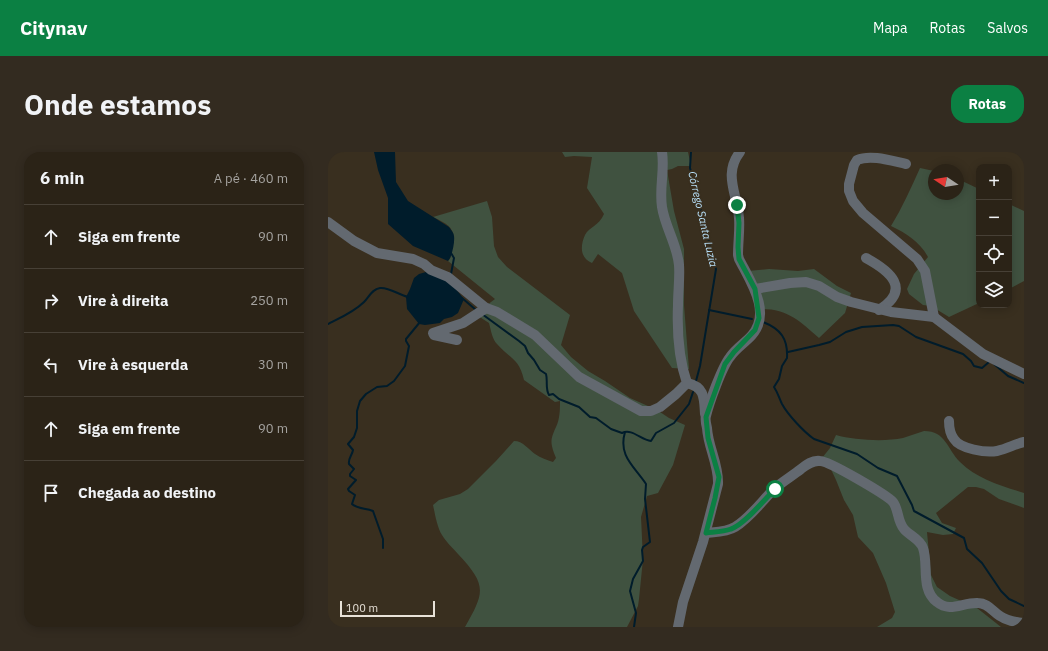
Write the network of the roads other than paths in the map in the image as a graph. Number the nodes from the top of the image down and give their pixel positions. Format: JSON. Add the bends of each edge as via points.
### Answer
{"nodes":[{"id":1,"x":662,"y":152,"type":"edge"},
{"id":2,"x":740,"y":152,"type":"edge"},
{"id":3,"x":906,"y":164,"type":"dead end"},
{"id":4,"x":328,"y":222,"type":"edge"},
{"id":5,"x":866,"y":258,"type":"dead end"},
{"id":6,"x":755,"y":289,"type":"junction"},
{"id":7,"x":486,"y":308,"type":"junction"},
{"id":8,"x":880,"y":310,"type":"junction"},
{"id":9,"x":934,"y":317,"type":"junction"},
{"id":10,"x":457,"y":340,"type":"dead end"},
{"id":11,"x":1024,"y":374,"type":"edge"},
{"id":12,"x":687,"y":383,"type":"junction"},
{"id":13,"x":717,"y":384,"type":"junction"},
{"id":14,"x":699,"y":388,"type":"junction"},
{"id":15,"x":706,"y":417,"type":"junction"},
{"id":16,"x":948,"y":421,"type":"dead end"},
{"id":17,"x":1024,"y":442,"type":"edge"},
{"id":18,"x":706,"y":533,"type":"junction"},
{"id":19,"x":1023,"y":623,"type":"edge"},
{"id":20,"x":678,"y":627,"type":"edge"}],
"edges":[{"from":1,"to":12,"type":"street","via":[[664,168],[661,200],[679,266],[678,329],[682,369]]},
{"from":2,"to":6,"type":"street","via":[[733,164],[731,180],[739,215],[738,255]]},
{"from":3,"to":9,"type":"street","via":[[861,158],[857,160],[849,191],[863,213],[917,259],[925,271]]},
{"from":4,"to":7,"type":"street","via":[[354,241],[377,253],[405,257],[454,280]]},
{"from":5,"to":8,"type":"street","via":[[888,272],[896,285],[895,294]]},
{"from":6,"to":8,"type":"street","via":[[806,282],[838,297]]},
{"from":6,"to":13,"type":"street","via":[[759,309],[757,326],[725,364]]},
{"from":7,"to":10,"type":"street","via":[[463,323],[433,333],[438,337]]},
{"from":7,"to":12,"type":"street","via":[[535,335],[579,377],[641,411],[660,408]]},
{"from":8,"to":9,"type":"street"},
{"from":9,"to":11,"type":"street","via":[[984,354]]},
{"from":12,"to":14,"type":"street"},
{"from":13,"to":14,"type":"street"},
{"from":13,"to":15,"type":"street"},
{"from":14,"to":15,"type":"street"},
{"from":15,"to":18,"type":"street","via":[[708,438],[719,477]]},
{"from":16,"to":17,"type":"street","via":[[954,440],[976,450],[995,452]]},
{"from":18,"to":19,"type":"street","via":[[737,526],[786,480],[808,464],[820,461],[835,466],[892,500],[900,524],[922,545],[928,588],[942,606],[957,607],[982,603],[1005,619]]},
{"from":18,"to":20,"type":"street","via":[[683,602]]}]}
